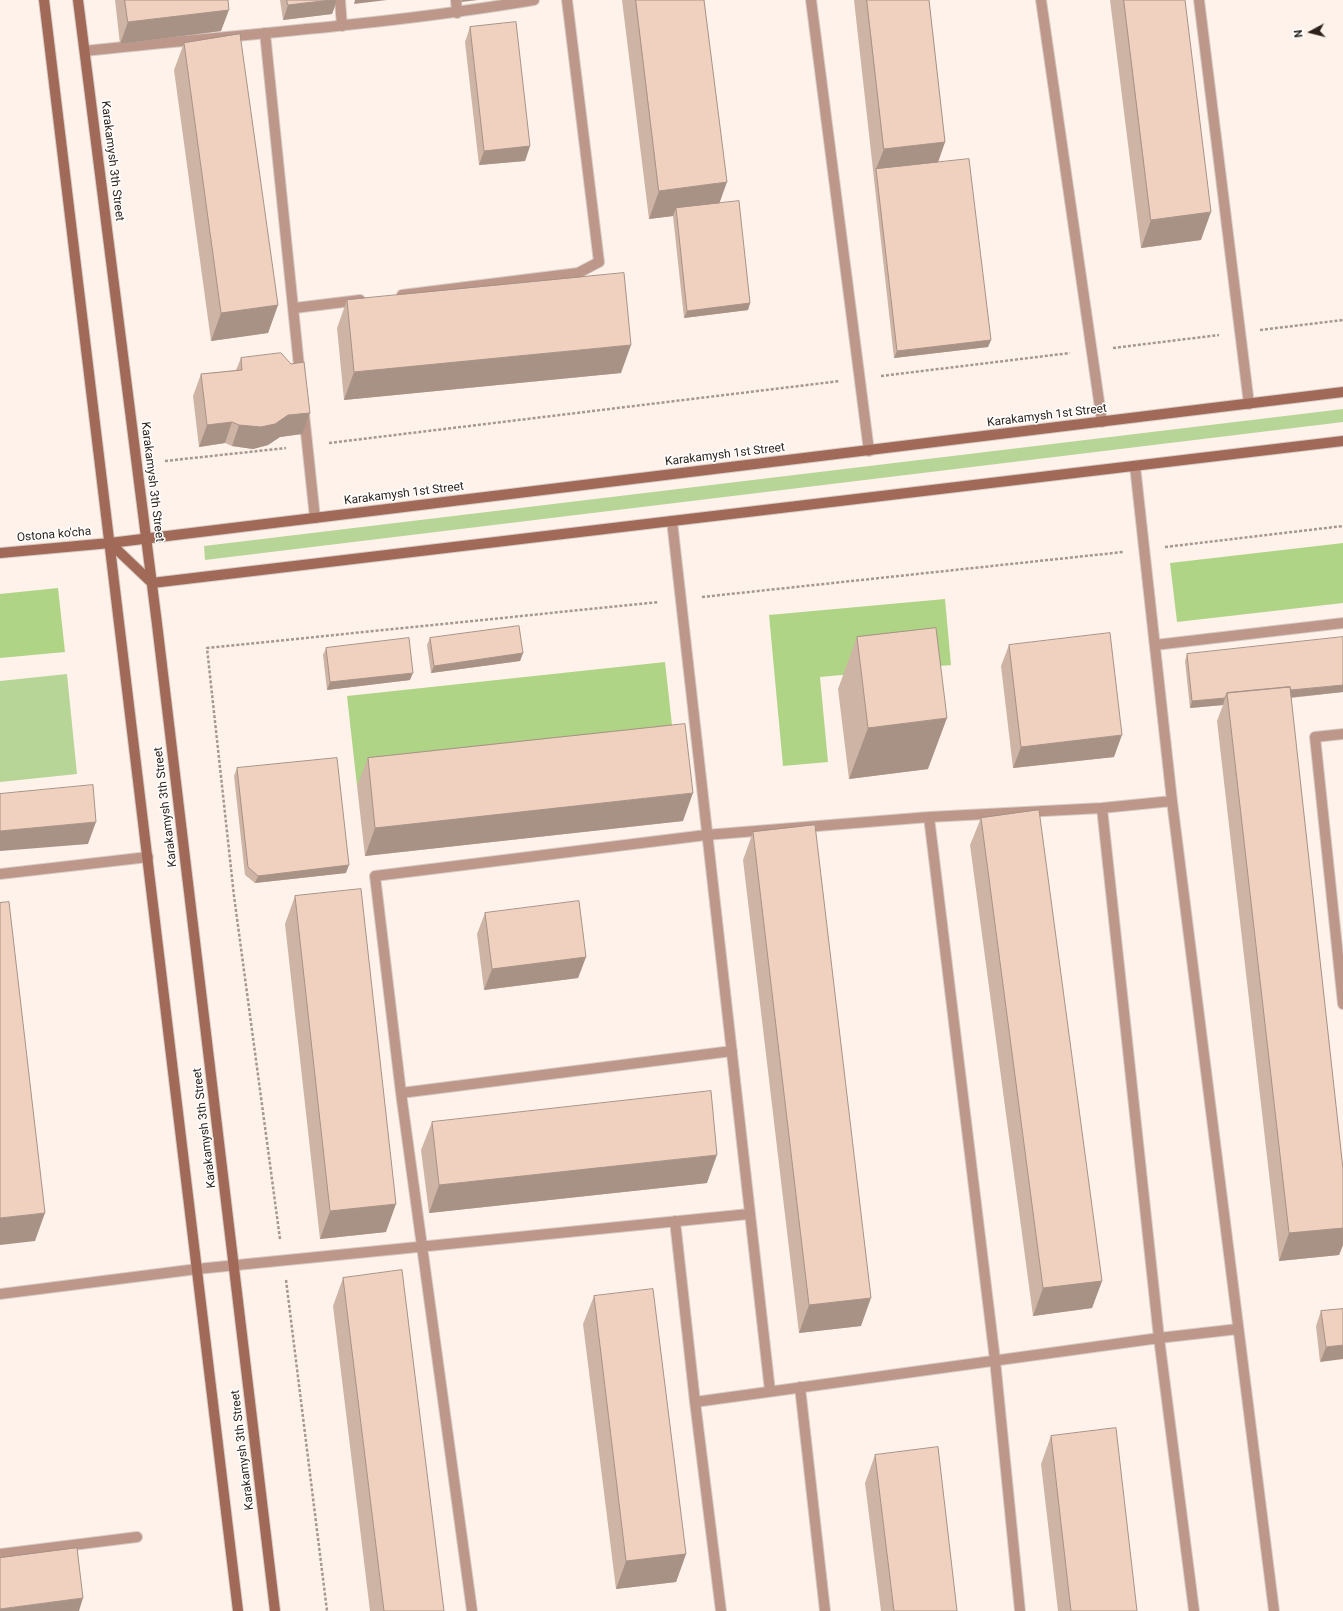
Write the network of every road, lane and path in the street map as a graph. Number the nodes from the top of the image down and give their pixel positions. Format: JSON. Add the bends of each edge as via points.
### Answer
{"nodes":[{"id":1,"x":44,"y":0,"type":"edge"},
{"id":2,"x":78,"y":0,"type":"edge"},
{"id":3,"x":340,"y":0,"type":"edge"},
{"id":4,"x":456,"y":0,"type":"edge"},
{"id":5,"x":534,"y":0,"type":"edge"},
{"id":6,"x":567,"y":0,"type":"edge"},
{"id":7,"x":811,"y":0,"type":"edge"},
{"id":8,"x":1041,"y":0,"type":"edge"},
{"id":9,"x":1199,"y":0,"type":"edge"},
{"id":10,"x":457,"y":13,"type":"junction"},
{"id":11,"x":342,"y":26,"type":"junction"},
{"id":12,"x":265,"y":33,"type":"junction"},
{"id":13,"x":85,"y":52,"type":"junction"},
{"id":14,"x":389,"y":296,"type":"edge"},
{"id":15,"x":373,"y":298,"type":"edge"},
{"id":16,"x":295,"y":308,"type":"junction"},
{"id":17,"x":1343,"y":320,"type":"edge"},
{"id":18,"x":1240,"y":332,"type":"junction"},
{"id":19,"x":1092,"y":350,"type":"junction"},
{"id":20,"x":859,"y":379,"type":"junction"},
{"id":21,"x":301,"y":385,"type":"edge"},
{"id":22,"x":1343,"y":392,"type":"edge"},
{"id":23,"x":302,"y":400,"type":"edge"},
{"id":24,"x":1249,"y":404,"type":"junction"},
{"id":25,"x":1102,"y":422,"type":"junction"},
{"id":26,"x":1343,"y":442,"type":"edge"},
{"id":27,"x":306,"y":446,"type":"junction"},
{"id":28,"x":868,"y":451,"type":"junction"},
{"id":29,"x":165,"y":461,"type":"dead end"},
{"id":30,"x":1135,"y":466,"type":"junction"},
{"id":31,"x":315,"y":518,"type":"junction"},
{"id":32,"x":672,"y":521,"type":"junction"},
{"id":33,"x":1343,"y":526,"type":"edge"},
{"id":34,"x":147,"y":538,"type":"junction"},
{"id":35,"x":110,"y":543,"type":"junction"},
{"id":36,"x":1144,"y":549,"type":"junction"},
{"id":37,"x":0,"y":553,"type":"edge"},
{"id":38,"x":152,"y":583,"type":"junction"},
{"id":39,"x":681,"y":600,"type":"junction"},
{"id":40,"x":1343,"y":623,"type":"edge"},
{"id":41,"x":1155,"y":645,"type":"junction"},
{"id":42,"x":1343,"y":734,"type":"edge"},
{"id":43,"x":1172,"y":802,"type":"junction"},
{"id":44,"x":1102,"y":808,"type":"junction"},
{"id":45,"x":929,"y":817,"type":"junction"},
{"id":46,"x":706,"y":835,"type":"junction"},
{"id":47,"x":148,"y":857,"type":"junction"},
{"id":48,"x":0,"y":874,"type":"edge"},
{"id":49,"x":1343,"y":1004,"type":"edge"},
{"id":50,"x":732,"y":1050,"type":"junction"},
{"id":51,"x":401,"y":1093,"type":"junction"},
{"id":52,"x":749,"y":1214,"type":"junction"},
{"id":53,"x":675,"y":1221,"type":"junction"},
{"id":54,"x":422,"y":1246,"type":"junction"},
{"id":55,"x":283,"y":1260,"type":"junction"},
{"id":56,"x":235,"y":1265,"type":"junction"},
{"id":57,"x":197,"y":1269,"type":"junction"},
{"id":58,"x":0,"y":1294,"type":"edge"},
{"id":59,"x":1238,"y":1329,"type":"junction"},
{"id":60,"x":1159,"y":1338,"type":"junction"},
{"id":61,"x":995,"y":1360,"type":"junction"},
{"id":62,"x":800,"y":1387,"type":"junction"},
{"id":63,"x":770,"y":1391,"type":"junction"},
{"id":64,"x":695,"y":1402,"type":"junction"},
{"id":65,"x":137,"y":1537,"type":"dead end"},
{"id":66,"x":0,"y":1554,"type":"edge"},
{"id":67,"x":238,"y":1611,"type":"edge"},
{"id":68,"x":275,"y":1611,"type":"edge"},
{"id":69,"x":327,"y":1611,"type":"edge"},
{"id":70,"x":472,"y":1611,"type":"edge"},
{"id":71,"x":721,"y":1611,"type":"edge"},
{"id":72,"x":825,"y":1611,"type":"edge"},
{"id":73,"x":1020,"y":1611,"type":"edge"},
{"id":74,"x":1194,"y":1611,"type":"edge"},
{"id":75,"x":1274,"y":1611,"type":"edge"}],
"edges":[{"from":1,"to":35,"type":"main road","name":"Karakamysh 3th Street"},
{"from":2,"to":13,"type":"main road","name":"Karakamysh 3th Street"},
{"from":3,"to":11,"type":"street"},
{"from":4,"to":10,"type":"street"},
{"from":5,"to":10,"type":"street"},
{"from":6,"to":14,"type":"street","via":[[599,262],[578,273]]},
{"from":7,"to":20,"type":"street"},
{"from":8,"to":19,"type":"street"},
{"from":9,"to":18,"type":"street"},
{"from":10,"to":11,"type":"street"},
{"from":11,"to":12,"type":"street"},
{"from":12,"to":13,"type":"street"},
{"from":12,"to":16,"type":"street"},
{"from":13,"to":34,"type":"main road","name":"Karakamysh 3th Street"},
{"from":15,"to":16,"type":"street"},
{"from":16,"to":21,"type":"street"},
{"from":17,"to":18,"type":"path"},
{"from":18,"to":19,"type":"path"},
{"from":18,"to":24,"type":"street"},
{"from":19,"to":20,"type":"path"},
{"from":19,"to":25,"type":"street"},
{"from":20,"to":27,"type":"path"},
{"from":20,"to":28,"type":"street"},
{"from":22,"to":24,"type":"main road","name":"Karakamysh 1st Street"},
{"from":23,"to":27,"type":"street"},
{"from":24,"to":25,"type":"main road","name":"Karakamysh 1st Street"},
{"from":25,"to":28,"type":"main road","name":"Karakamysh 1st Street"},
{"from":26,"to":30,"type":"main road"},
{"from":27,"to":29,"type":"path"},
{"from":27,"to":31,"type":"street"},
{"from":28,"to":31,"type":"main road","name":"Karakamysh 1st Street"},
{"from":30,"to":32,"type":"main road"},
{"from":30,"to":36,"type":"street"},
{"from":31,"to":34,"type":"main road","name":"Karakamysh 1st Street"},
{"from":32,"to":38,"type":"main road"},
{"from":32,"to":39,"type":"street"},
{"from":33,"to":36,"type":"path"},
{"from":34,"to":35,"type":"main road","name":"Karakamysh 1st Street"},
{"from":34,"to":38,"type":"main road","name":"Karakamysh 3th Street"},
{"from":35,"to":37,"type":"main road","name":"Ostona ko'cha"},
{"from":35,"to":38,"type":"main road"},
{"from":35,"to":47,"type":"main road","name":"Karakamysh 3th Street"},
{"from":36,"to":39,"type":"path"},
{"from":36,"to":41,"type":"street"},
{"from":38,"to":56,"type":"main road","name":"Karakamysh 3th Street"},
{"from":39,"to":46,"type":"street"},
{"from":39,"to":55,"type":"path","via":[[207,648],[234,896]]},
{"from":40,"to":41,"type":"street"},
{"from":41,"to":43,"type":"street"},
{"from":42,"to":49,"type":"street","via":[[1315,737]]},
{"from":43,"to":44,"type":"street"},
{"from":43,"to":59,"type":"street"},
{"from":44,"to":45,"type":"street"},
{"from":44,"to":60,"type":"street"},
{"from":45,"to":46,"type":"street"},
{"from":45,"to":61,"type":"street"},
{"from":46,"to":50,"type":"street"},
{"from":46,"to":51,"type":"street","via":[[375,876]]},
{"from":47,"to":48,"type":"street"},
{"from":47,"to":57,"type":"main road","name":"Karakamysh 3th Street"},
{"from":50,"to":51,"type":"street"},
{"from":50,"to":52,"type":"street"},
{"from":51,"to":54,"type":"street"},
{"from":52,"to":53,"type":"street"},
{"from":52,"to":63,"type":"street"},
{"from":53,"to":54,"type":"street"},
{"from":53,"to":64,"type":"street"},
{"from":54,"to":55,"type":"street"},
{"from":54,"to":70,"type":"street"},
{"from":55,"to":56,"type":"street"},
{"from":55,"to":69,"type":"path"},
{"from":56,"to":57,"type":"street"},
{"from":56,"to":68,"type":"main road","name":"Karakamysh 3th Street"},
{"from":57,"to":58,"type":"street"},
{"from":57,"to":67,"type":"main road","name":"Karakamysh 3th Street"},
{"from":59,"to":60,"type":"street"},
{"from":59,"to":75,"type":"street"},
{"from":60,"to":61,"type":"street"},
{"from":60,"to":74,"type":"street"},
{"from":61,"to":62,"type":"street"},
{"from":61,"to":73,"type":"street"},
{"from":62,"to":63,"type":"street"},
{"from":62,"to":72,"type":"street"},
{"from":63,"to":64,"type":"street"},
{"from":64,"to":71,"type":"street"},
{"from":65,"to":66,"type":"street"}]}
